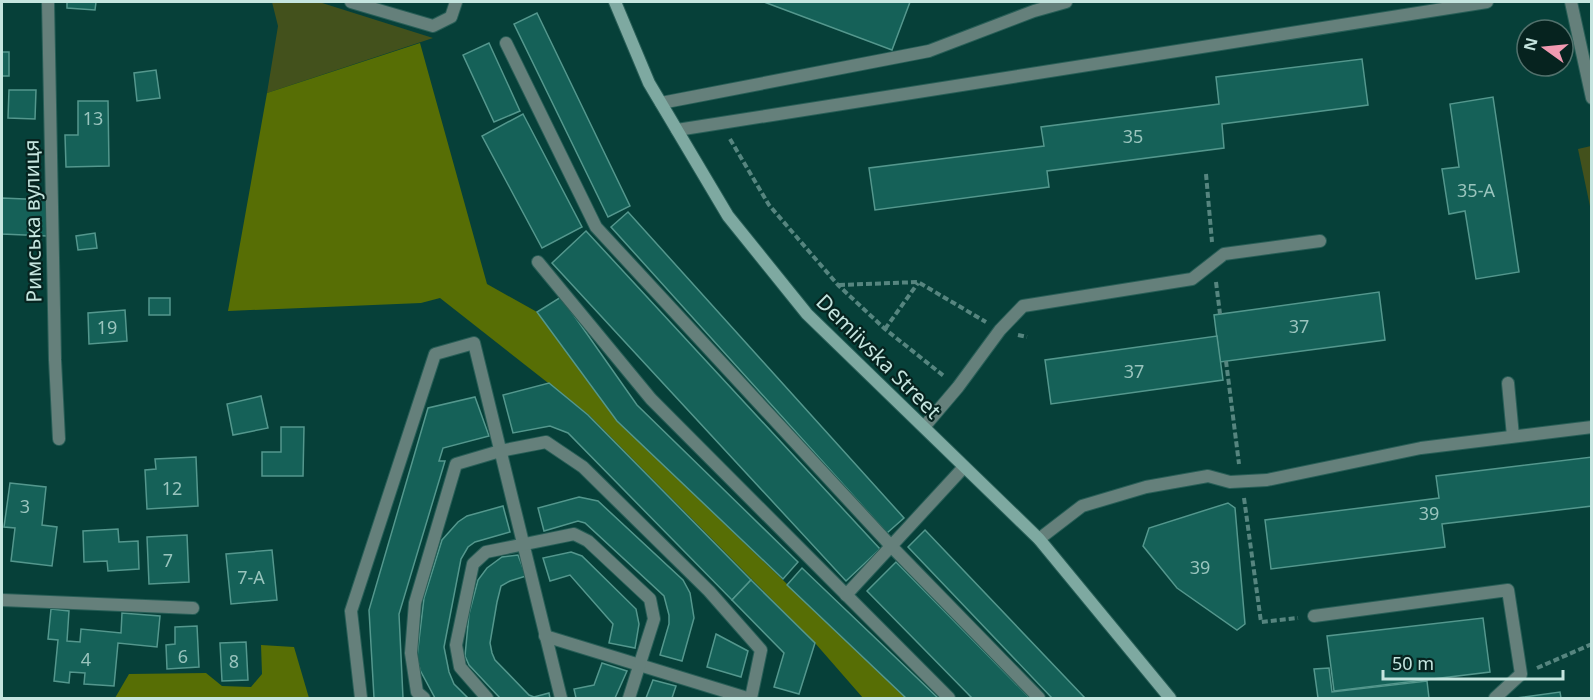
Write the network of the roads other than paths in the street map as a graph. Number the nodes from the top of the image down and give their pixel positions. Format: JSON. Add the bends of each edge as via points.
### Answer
{"nodes":[{"id":1,"x":48,"y":2,"type":"edge"},
{"id":2,"x":351,"y":2,"type":"edge"},
{"id":3,"x":456,"y":2,"type":"edge"},
{"id":4,"x":615,"y":2,"type":"edge"},
{"id":5,"x":1066,"y":2,"type":"edge"},
{"id":6,"x":1487,"y":2,"type":"edge"},
{"id":7,"x":1571,"y":2,"type":"edge"},
{"id":8,"x":1032,"y":6,"type":"edge"},
{"id":9,"x":506,"y":44,"type":"dead end"},
{"id":10,"x":1592,"y":98,"type":"edge"},
{"id":11,"x":661,"y":103,"type":"junction"},
{"id":12,"x":677,"y":130,"type":"junction"},
{"id":13,"x":1320,"y":241,"type":"dead end"},
{"id":14,"x":538,"y":262,"type":"dead end"},
{"id":15,"x":1508,"y":383,"type":"dead end"},
{"id":16,"x":1592,"y":426,"type":"edge"},
{"id":17,"x":924,"y":427,"type":"junction"},
{"id":18,"x":1513,"y":436,"type":"junction"},
{"id":19,"x":59,"y":439,"type":"dead end"},
{"id":20,"x":500,"y":451,"type":"junction"},
{"id":21,"x":964,"y":467,"type":"junction"},
{"id":22,"x":1039,"y":539,"type":"junction"},
{"id":23,"x":523,"y":544,"type":"junction"},
{"id":24,"x":891,"y":546,"type":"junction"},
{"id":25,"x":846,"y":595,"type":"junction"},
{"id":26,"x":2,"y":600,"type":"edge"},
{"id":27,"x":193,"y":608,"type":"dead end"},
{"id":28,"x":1314,"y":616,"type":"road end"},
{"id":29,"x":545,"y":636,"type":"junction"},
{"id":30,"x":640,"y":665,"type":"junction"},
{"id":31,"x":361,"y":699,"type":"edge"},
{"id":32,"x":424,"y":699,"type":"edge"},
{"id":33,"x":487,"y":699,"type":"edge"},
{"id":34,"x":561,"y":699,"type":"edge"},
{"id":35,"x":629,"y":699,"type":"edge"},
{"id":36,"x":749,"y":699,"type":"edge"},
{"id":37,"x":949,"y":699,"type":"edge"},
{"id":38,"x":1039,"y":699,"type":"edge"},
{"id":39,"x":1170,"y":699,"type":"edge"},
{"id":40,"x":1496,"y":699,"type":"edge"}],
"edges":[{"from":1,"to":19,"type":"street","name":"Римська вулиця"},
{"from":2,"to":3,"type":"street","via":[[433,26],[451,17]]},
{"from":4,"to":11,"type":"street","name":"Demiivska Street"},
{"from":5,"to":8,"type":"street"},
{"from":6,"to":12,"type":"street"},
{"from":7,"to":10,"type":"street"},
{"from":8,"to":11,"type":"street","via":[[930,51]]},
{"from":9,"to":24,"type":"street","via":[[596,227]]},
{"from":11,"to":12,"type":"street","name":"Demiivska Street"},
{"from":12,"to":17,"type":"street","name":"Demiivska Street","via":[[728,216],[807,314]]},
{"from":13,"to":17,"type":"street","via":[[1224,254],[1192,279],[1023,306]]},
{"from":14,"to":25,"type":"street","via":[[651,399]]},
{"from":15,"to":18,"type":"street"},
{"from":16,"to":18,"type":"street"},
{"from":17,"to":21,"type":"street","name":"Demiivska Street"},
{"from":18,"to":22,"type":"street","via":[[1409,450],[1267,480],[1230,482],[1208,476],[1146,487],[1082,506]]},
{"from":20,"to":23,"type":"street"},
{"from":20,"to":31,"type":"street","via":[[474,343],[435,354],[351,611]]},
{"from":20,"to":32,"type":"street","via":[[456,464],[415,603],[411,653],[417,692]]},
{"from":20,"to":36,"type":"street","via":[[546,442],[584,467],[709,591],[761,650]]},
{"from":21,"to":22,"type":"street","name":"Demiivska Street"},
{"from":21,"to":24,"type":"street"},
{"from":22,"to":39,"type":"street","name":"Demiivska Street"},
{"from":23,"to":29,"type":"street"},
{"from":23,"to":30,"type":"street","via":[[574,534],[588,541],[650,599],[654,618]]},
{"from":23,"to":33,"type":"street","via":[[486,552],[473,564],[456,645],[460,668]]},
{"from":24,"to":25,"type":"street"},
{"from":24,"to":38,"type":"street"},
{"from":25,"to":37,"type":"street"},
{"from":26,"to":27,"type":"street"},
{"from":28,"to":40,"type":"street","via":[[1508,590],[1521,674]]},
{"from":29,"to":30,"type":"street"},
{"from":29,"to":34,"type":"street"},
{"from":30,"to":35,"type":"street"},
{"from":30,"to":36,"type":"street"}]}
